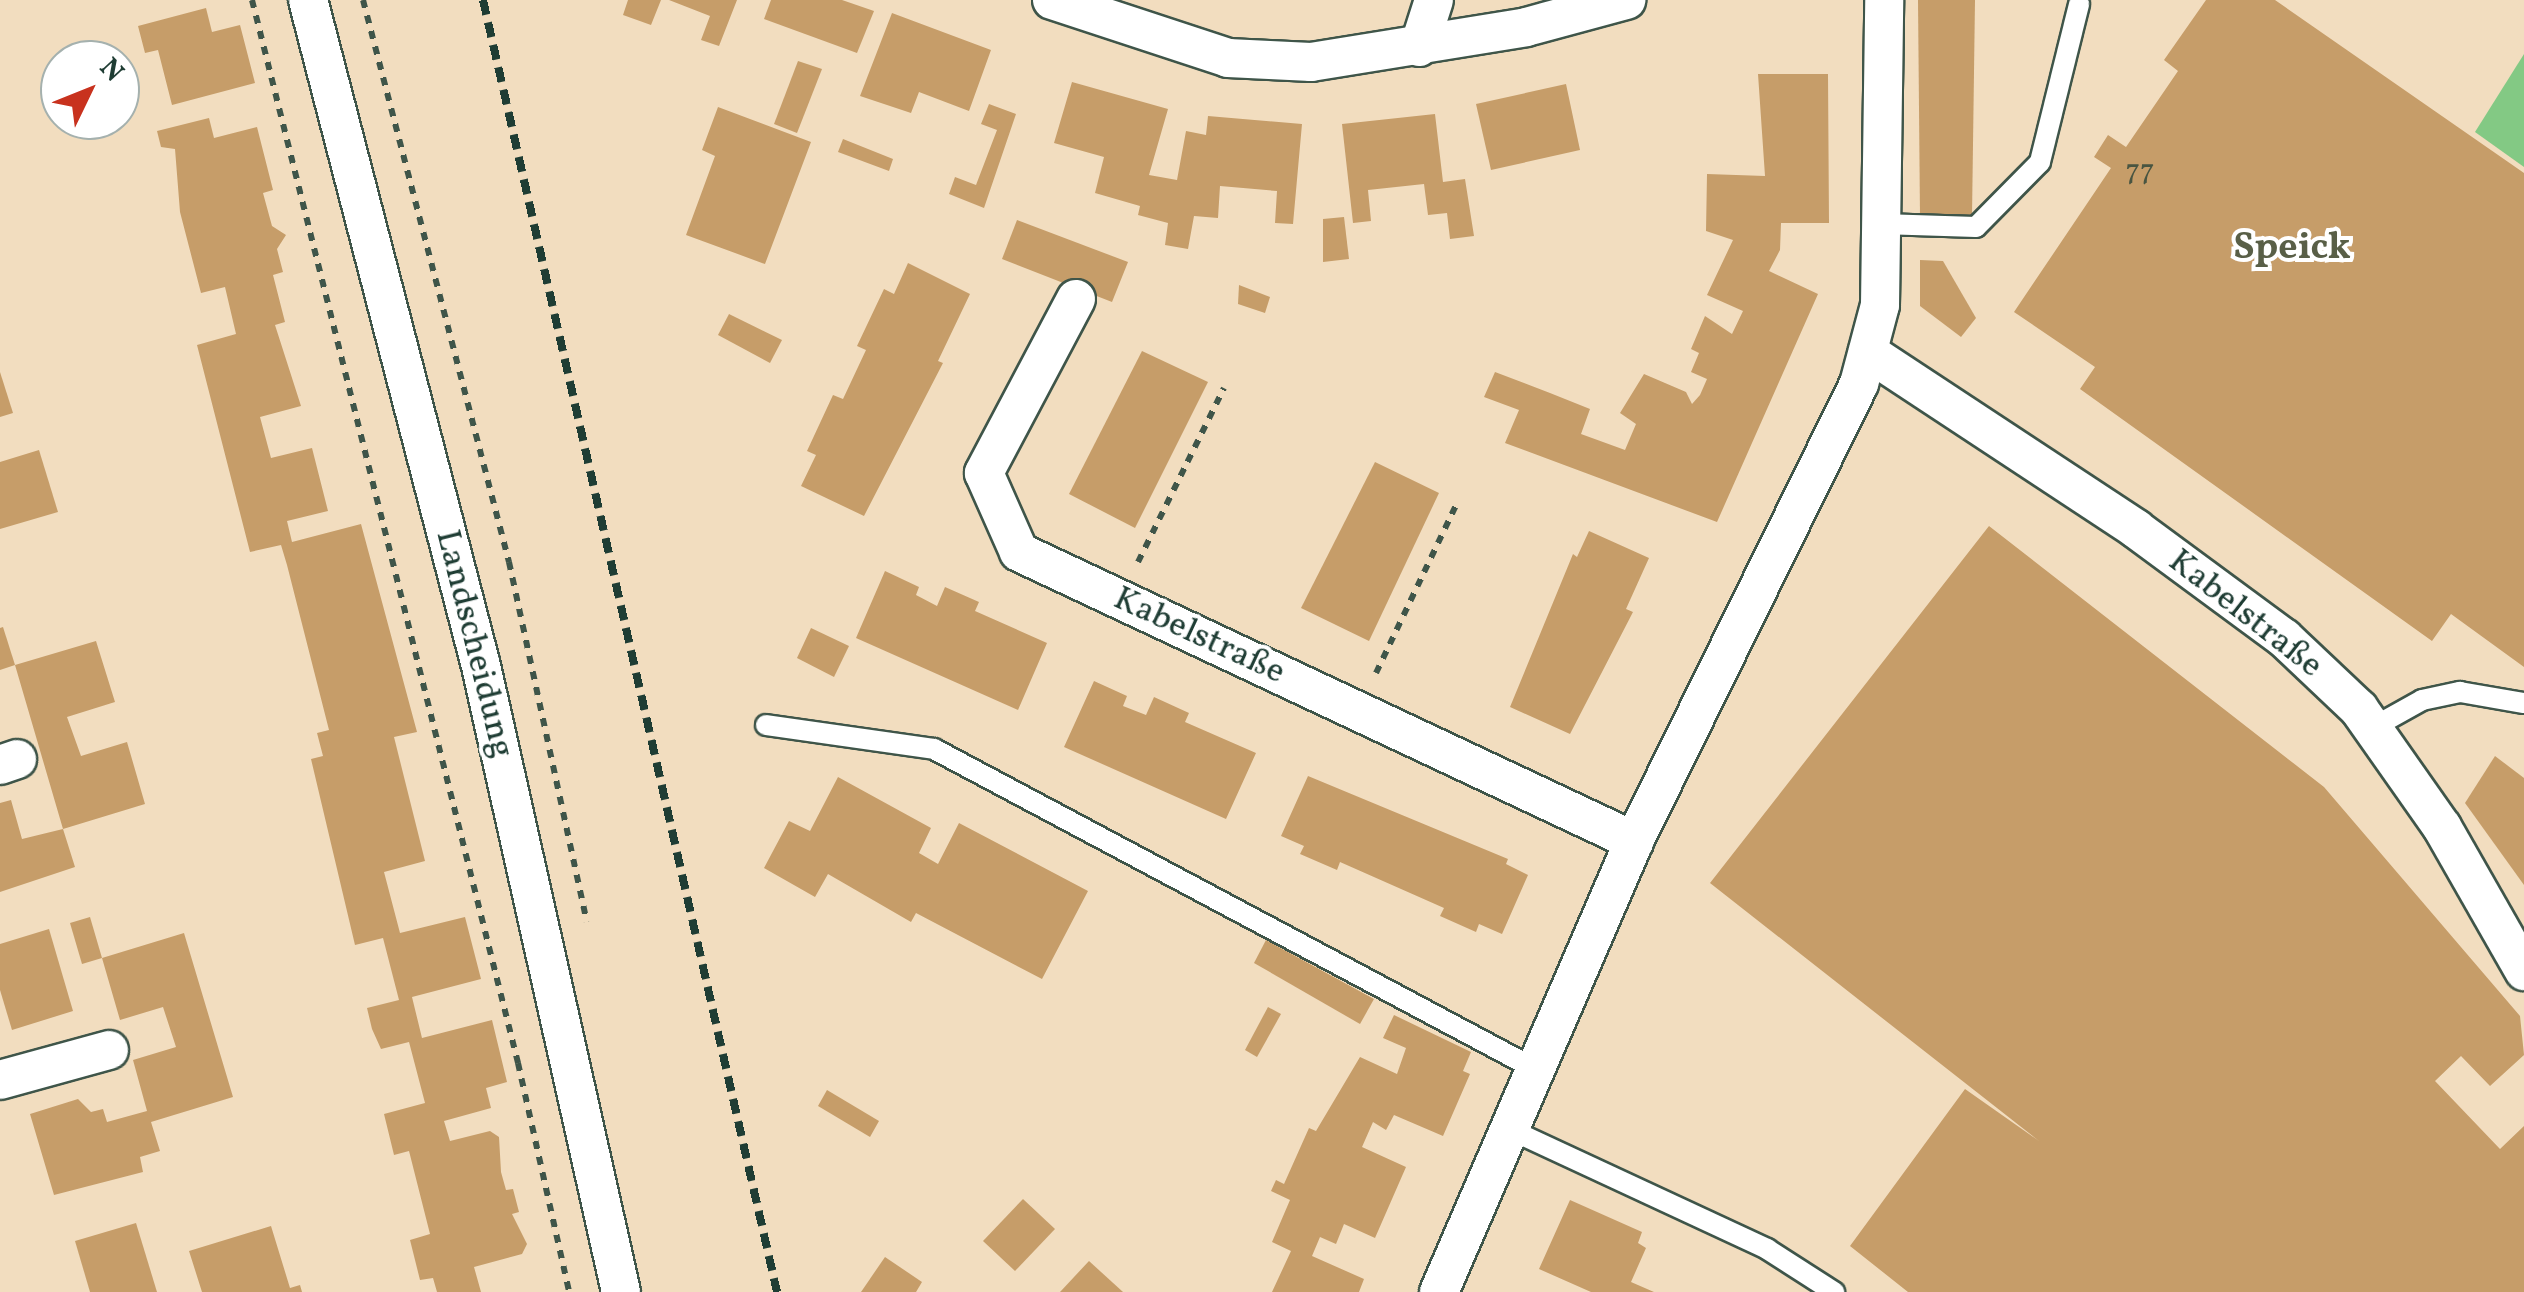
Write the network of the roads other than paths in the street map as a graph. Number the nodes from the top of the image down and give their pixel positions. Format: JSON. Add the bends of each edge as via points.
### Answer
{"nodes":[{"id":1,"x":308,"y":0,"type":"edge"},
{"id":2,"x":1052,"y":0,"type":"edge"},
{"id":3,"x":1434,"y":0,"type":"edge"},
{"id":4,"x":1626,"y":0,"type":"edge"},
{"id":5,"x":1884,"y":0,"type":"edge"},
{"id":6,"x":2078,"y":4,"type":"dead end"},
{"id":7,"x":1419,"y":47,"type":"junction"},
{"id":8,"x":1881,"y":224,"type":"junction"},
{"id":9,"x":1076,"y":299,"type":"dead end"},
{"id":10,"x":1868,"y":352,"type":"junction"},
{"id":11,"x":2524,"y":704,"type":"edge"},
{"id":12,"x":766,"y":725,"type":"dead end"},
{"id":13,"x":2372,"y":728,"type":"junction"},
{"id":14,"x":1634,"y":841,"type":"junction"},
{"id":15,"x":2524,"y":971,"type":"edge"},
{"id":16,"x":109,"y":1050,"type":"dead end"},
{"id":17,"x":1535,"y":1069,"type":"junction"},
{"id":18,"x":0,"y":1080,"type":"edge"},
{"id":19,"x":1509,"y":1129,"type":"junction"},
{"id":20,"x":622,"y":1292,"type":"edge"},
{"id":21,"x":1439,"y":1292,"type":"edge"},
{"id":22,"x":1834,"y":1292,"type":"edge"}],
"edges":[{"from":1,"to":20,"type":"street","name":"Landscheidung","via":[[481,666]]},
{"from":2,"to":7,"type":"street","via":[[1228,58],[1311,62]]},
{"from":3,"to":7,"type":"street"},
{"from":4,"to":7,"type":"street"},
{"from":5,"to":8,"type":"street"},
{"from":6,"to":8,"type":"lane","via":[[2040,162],[1976,227]]},
{"from":8,"to":10,"type":"street","via":[[1880,305]]},
{"from":9,"to":14,"type":"street","name":"Kabelstraße","via":[[984,474],[1018,552]]},
{"from":10,"to":13,"type":"street","name":"Kabelstraße","via":[[2136,530],[2284,638]]},
{"from":10,"to":14,"type":"street","via":[[1859,384]]},
{"from":11,"to":13,"type":"lane","via":[[2460,692],[2422,700]]},
{"from":12,"to":17,"type":"lane","via":[[934,749]]},
{"from":13,"to":15,"type":"street","name":"Kabelstraße","via":[[2442,826]]},
{"from":14,"to":17,"type":"street"},
{"from":16,"to":18,"type":"street"},
{"from":17,"to":19,"type":"street"},
{"from":19,"to":21,"type":"street"},
{"from":19,"to":22,"type":"lane","via":[[1768,1249]]}]}
